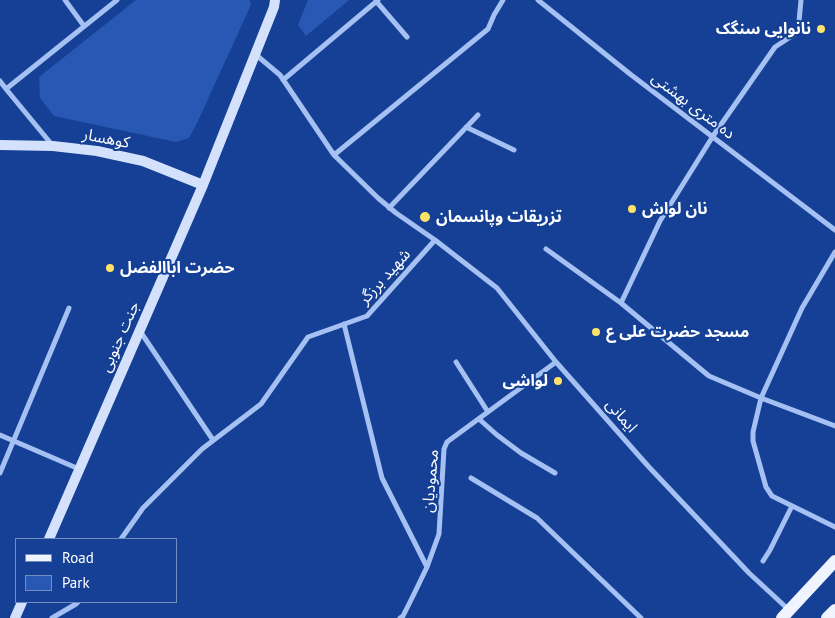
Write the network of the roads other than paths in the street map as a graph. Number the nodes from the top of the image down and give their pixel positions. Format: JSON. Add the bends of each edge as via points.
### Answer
{"nodes":[{"id":1,"x":65,"y":0,"type":"edge"},
{"id":2,"x":117,"y":0,"type":"edge"},
{"id":3,"x":377,"y":0,"type":"edge"},
{"id":4,"x":503,"y":0,"type":"edge"},
{"id":5,"x":538,"y":0,"type":"edge"},
{"id":6,"x":801,"y":0,"type":"edge"},
{"id":7,"x":275,"y":2,"type":"edge"},
{"id":8,"x":84,"y":26,"type":"junction"},
{"id":9,"x":408,"y":37,"type":"dead end"},
{"id":10,"x":255,"y":54,"type":"junction"},
{"id":11,"x":283,"y":80,"type":"junction"},
{"id":12,"x":0,"y":81,"type":"edge"},
{"id":13,"x":6,"y":89,"type":"junction"},
{"id":14,"x":478,"y":115,"type":"dead end"},
{"id":15,"x":466,"y":127,"type":"junction"},
{"id":16,"x":713,"y":136,"type":"junction"},
{"id":17,"x":0,"y":145,"type":"edge"},
{"id":18,"x":53,"y":146,"type":"junction"},
{"id":19,"x":514,"y":150,"type":"dead end"},
{"id":20,"x":334,"y":155,"type":"junction"},
{"id":21,"x":203,"y":185,"type":"junction"},
{"id":22,"x":390,"y":208,"type":"junction"},
{"id":23,"x":835,"y":230,"type":"edge"},
{"id":24,"x":435,"y":240,"type":"junction"},
{"id":25,"x":546,"y":249,"type":"dead end"},
{"id":26,"x":835,"y":252,"type":"edge"},
{"id":27,"x":620,"y":304,"type":"junction"},
{"id":28,"x":69,"y":308,"type":"dead end"},
{"id":29,"x":344,"y":324,"type":"junction"},
{"id":30,"x":140,"y":330,"type":"junction"},
{"id":31,"x":456,"y":362,"type":"dead end"},
{"id":32,"x":556,"y":362,"type":"junction"},
{"id":33,"x":760,"y":398,"type":"junction"},
{"id":34,"x":488,"y":412,"type":"junction"},
{"id":35,"x":479,"y":419,"type":"junction"},
{"id":36,"x":835,"y":426,"type":"edge"},
{"id":37,"x":0,"y":434,"type":"edge"},
{"id":38,"x":213,"y":440,"type":"junction"},
{"id":39,"x":14,"y":441,"type":"junction"},
{"id":40,"x":79,"y":469,"type":"junction"},
{"id":41,"x":555,"y":472,"type":"dead end"},
{"id":42,"x":0,"y":473,"type":"edge"},
{"id":43,"x":471,"y":478,"type":"dead end"},
{"id":44,"x":792,"y":506,"type":"junction"},
{"id":45,"x":835,"y":527,"type":"edge"},
{"id":46,"x":49,"y":538,"type":"edge"},
{"id":47,"x":122,"y":538,"type":"edge"},
{"id":48,"x":763,"y":560,"type":"dead end"},
{"id":49,"x":835,"y":561,"type":"edge"},
{"id":50,"x":427,"y":567,"type":"junction"},
{"id":51,"x":22,"y":603,"type":"edge"},
{"id":52,"x":77,"y":603,"type":"edge"},
{"id":53,"x":835,"y":610,"type":"edge"},
{"id":54,"x":786,"y":614,"type":"edge"},
{"id":55,"x":15,"y":618,"type":"edge"},
{"id":56,"x":52,"y":618,"type":"edge"},
{"id":57,"x":400,"y":618,"type":"edge"},
{"id":58,"x":641,"y":618,"type":"edge"},
{"id":59,"x":827,"y":618,"type":"edge"}],
"edges":[{"from":1,"to":8,"type":"street"},
{"from":2,"to":8,"type":"street"},
{"from":3,"to":9,"type":"street"},
{"from":3,"to":11,"type":"street"},
{"from":4,"to":20,"type":"street","via":[[488,29]]},
{"from":5,"to":16,"type":"street","name":"ده متری بهشتی"},
{"from":6,"to":16,"type":"street","via":[[798,32],[775,47]]},
{"from":7,"to":10,"type":"main road","name":"جنت جنوبی"},
{"from":8,"to":13,"type":"street"},
{"from":10,"to":11,"type":"street","name":"شهید برزگر"},
{"from":10,"to":21,"type":"main road","name":"جنت جنوبی"},
{"from":11,"to":20,"type":"street","name":"شهید برزگر"},
{"from":12,"to":13,"type":"street"},
{"from":13,"to":18,"type":"street"},
{"from":14,"to":15,"type":"street"},
{"from":15,"to":19,"type":"street"},
{"from":15,"to":22,"type":"street"},
{"from":16,"to":23,"type":"street","name":"ده متری بهشتی"},
{"from":16,"to":27,"type":"street","via":[[660,221]]},
{"from":17,"to":18,"type":"main road","name":"کوهسار"},
{"from":18,"to":21,"type":"main road","name":"کوهسار","via":[[97,151],[143,162]]},
{"from":20,"to":22,"type":"street","name":"شهید برزگر"},
{"from":21,"to":30,"type":"main road","name":"جنت جنوبی"},
{"from":22,"to":24,"type":"street","name":"شهید برزگر"},
{"from":24,"to":29,"type":"street","name":"شهید برزگر","via":[[367,316]]},
{"from":24,"to":32,"type":"street","name":"ایمانی","via":[[497,288]]},
{"from":25,"to":27,"type":"street"},
{"from":26,"to":33,"type":"street","via":[[802,308]]},
{"from":27,"to":33,"type":"street","via":[[710,376]]},
{"from":28,"to":39,"type":"street"},
{"from":29,"to":38,"type":"street","name":"شهید برزگر","via":[[308,337],[261,404]]},
{"from":29,"to":50,"type":"street","via":[[382,478]]},
{"from":30,"to":38,"type":"street"},
{"from":30,"to":40,"type":"main road","name":"جنت جنوبی"},
{"from":31,"to":34,"type":"street"},
{"from":32,"to":34,"type":"street","name":"محمودیان"},
{"from":32,"to":54,"type":"street","name":"ایمانی"},
{"from":33,"to":36,"type":"street"},
{"from":33,"to":44,"type":"street","via":[[753,441],[766,487],[772,496]]},
{"from":34,"to":35,"type":"street","name":"محمودیان"},
{"from":35,"to":41,"type":"street","via":[[509,444]]},
{"from":35,"to":50,"type":"street","name":"محمودیان","via":[[447,442],[444,449],[439,534]]},
{"from":37,"to":39,"type":"street"},
{"from":38,"to":47,"type":"street","name":"شهید برزگر","via":[[142,508]]},
{"from":39,"to":40,"type":"street"},
{"from":39,"to":42,"type":"street"},
{"from":40,"to":46,"type":"main road","name":"جنت جنوبی"},
{"from":43,"to":58,"type":"street","via":[[537,518]]},
{"from":44,"to":45,"type":"street"},
{"from":44,"to":48,"type":"street"},
{"from":49,"to":54,"type":"main road"},
{"from":50,"to":57,"type":"street","name":"محمودیان"},
{"from":51,"to":55,"type":"main road"},
{"from":52,"to":56,"type":"street"},
{"from":53,"to":59,"type":"main road"}]}
